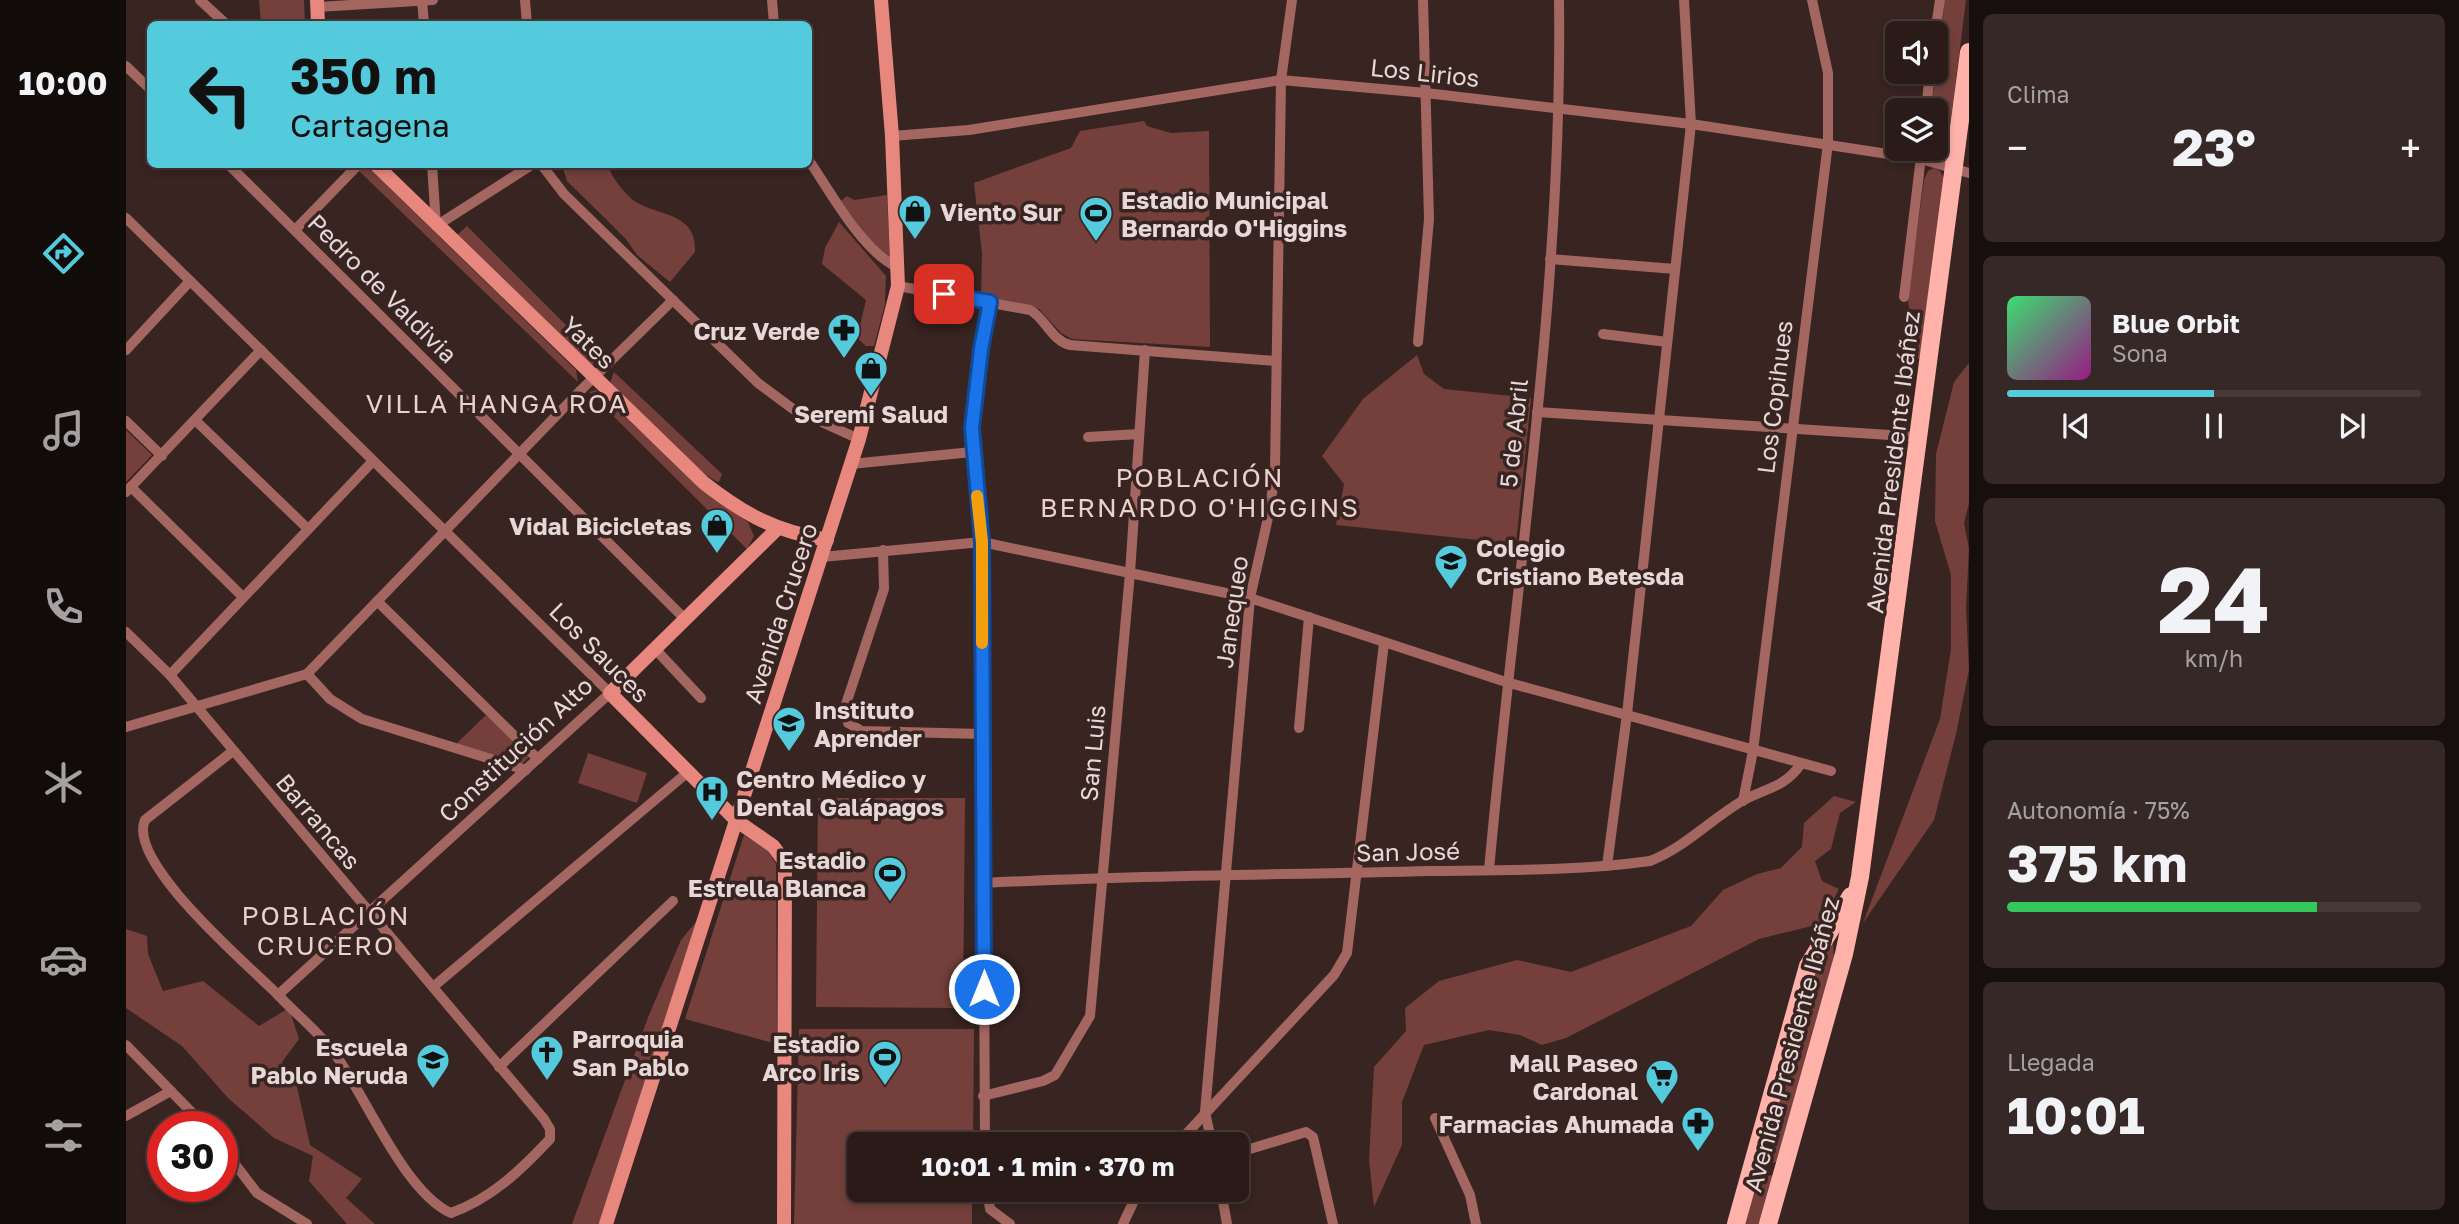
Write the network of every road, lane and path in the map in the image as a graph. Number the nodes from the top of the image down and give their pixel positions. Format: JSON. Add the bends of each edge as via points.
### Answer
{"nodes":[{"id":1,"x":200,"y":0,"type":"edge"},
{"id":2,"x":422,"y":0,"type":"edge"},
{"id":3,"x":433,"y":0,"type":"edge"},
{"id":4,"x":525,"y":0,"type":"edge"},
{"id":5,"x":772,"y":0,"type":"edge"},
{"id":6,"x":881,"y":0,"type":"edge"},
{"id":7,"x":1292,"y":0,"type":"edge"},
{"id":8,"x":1423,"y":0,"type":"edge"},
{"id":9,"x":1559,"y":0,"type":"edge"},
{"id":10,"x":1684,"y":0,"type":"edge"},
{"id":11,"x":1812,"y":0,"type":"edge"},
{"id":12,"x":1940,"y":0,"type":"edge"},
{"id":13,"x":317,"y":4,"type":"edge"},
{"id":14,"x":223,"y":21,"type":"edge"},
{"id":15,"x":424,"y":21,"type":"edge"},
{"id":16,"x":527,"y":21,"type":"edge"},
{"id":17,"x":774,"y":21,"type":"edge"},
{"id":18,"x":1937,"y":21,"type":"edge"},
{"id":19,"x":1969,"y":52,"type":"edge"},
{"id":20,"x":126,"y":66,"type":"edge"},
{"id":21,"x":1281,"y":80,"type":"junction"},
{"id":22,"x":147,"y":86,"type":"edge"},
{"id":23,"x":1426,"y":93,"type":"junction"},
{"id":24,"x":1560,"y":108,"type":"junction"},
{"id":25,"x":1691,"y":124,"type":"junction"},
{"id":26,"x":892,"y":136,"type":"junction"},
{"id":27,"x":1828,"y":144,"type":"junction"},
{"id":28,"x":1885,"y":150,"type":"edge"},
{"id":29,"x":1920,"y":161,"type":"edge"},
{"id":30,"x":1938,"y":161,"type":"edge"},
{"id":31,"x":812,"y":165,"type":"edge"},
{"id":32,"x":232,"y":168,"type":"edge"},
{"id":33,"x":355,"y":168,"type":"edge"},
{"id":34,"x":379,"y":168,"type":"edge"},
{"id":35,"x":432,"y":168,"type":"edge"},
{"id":36,"x":527,"y":168,"type":"edge"},
{"id":37,"x":544,"y":168,"type":"edge"},
{"id":38,"x":1961,"y":170,"type":"edge"},
{"id":39,"x":126,"y":218,"type":"edge"},
{"id":40,"x":436,"y":226,"type":"junction"},
{"id":41,"x":295,"y":230,"type":"junction"},
{"id":42,"x":1550,"y":259,"type":"junction"},
{"id":43,"x":899,"y":268,"type":"junction"},
{"id":44,"x":1675,"y":269,"type":"junction"},
{"id":45,"x":190,"y":281,"type":"junction"},
{"id":46,"x":898,"y":286,"type":"junction"},
{"id":47,"x":1904,"y":297,"type":"dead end"},
{"id":48,"x":673,"y":300,"type":"junction"},
{"id":49,"x":990,"y":302,"type":"junction"},
{"id":50,"x":1603,"y":334,"type":"dead end"},
{"id":51,"x":1418,"y":342,"type":"dead end"},
{"id":52,"x":1667,"y":342,"type":"junction"},
{"id":53,"x":126,"y":350,"type":"edge"},
{"id":54,"x":261,"y":350,"type":"junction"},
{"id":55,"x":1145,"y":350,"type":"junction"},
{"id":56,"x":1275,"y":361,"type":"junction"},
{"id":57,"x":593,"y":378,"type":"junction"},
{"id":58,"x":1537,"y":412,"type":"junction"},
{"id":59,"x":1659,"y":420,"type":"junction"},
{"id":60,"x":126,"y":421,"type":"edge"},
{"id":61,"x":195,"y":421,"type":"junction"},
{"id":62,"x":1790,"y":427,"type":"junction"},
{"id":63,"x":1139,"y":434,"type":"junction"},
{"id":64,"x":1088,"y":437,"type":"dead end"},
{"id":65,"x":1921,"y":437,"type":"junction"},
{"id":66,"x":859,"y":439,"type":"junction"},
{"id":67,"x":520,"y":452,"type":"junction"},
{"id":68,"x":972,"y":452,"type":"junction"},
{"id":69,"x":162,"y":456,"type":"junction"},
{"id":70,"x":373,"y":461,"type":"junction"},
{"id":71,"x":851,"y":464,"type":"junction"},
{"id":72,"x":128,"y":490,"type":"edge"},
{"id":73,"x":308,"y":529,"type":"junction"},
{"id":74,"x":777,"y":529,"type":"junction"},
{"id":75,"x":445,"y":530,"type":"junction"},
{"id":76,"x":827,"y":540,"type":"junction"},
{"id":77,"x":982,"y":542,"type":"junction"},
{"id":78,"x":883,"y":551,"type":"junction"},
{"id":79,"x":822,"y":557,"type":"junction"},
{"id":80,"x":1130,"y":572,"type":"junction"},
{"id":81,"x":243,"y":597,"type":"junction"},
{"id":82,"x":1250,"y":598,"type":"junction"},
{"id":83,"x":377,"y":601,"type":"junction"},
{"id":84,"x":1309,"y":617,"type":"junction"},
{"id":85,"x":686,"y":620,"type":"junction"},
{"id":86,"x":126,"y":632,"type":"edge"},
{"id":87,"x":1384,"y":643,"type":"junction"},
{"id":88,"x":656,"y":650,"type":"junction"},
{"id":89,"x":307,"y":674,"type":"junction"},
{"id":90,"x":170,"y":675,"type":"junction"},
{"id":91,"x":1506,"y":682,"type":"junction"},
{"id":92,"x":610,"y":693,"type":"junction"},
{"id":93,"x":701,"y":698,"type":"dead end"},
{"id":94,"x":194,"y":706,"type":"junction"},
{"id":95,"x":1627,"y":714,"type":"junction"},
{"id":96,"x":126,"y":727,"type":"edge"},
{"id":97,"x":1299,"y":728,"type":"dead end"},
{"id":98,"x":983,"y":734,"type":"junction"},
{"id":99,"x":233,"y":751,"type":"junction"},
{"id":100,"x":1753,"y":751,"type":"junction"},
{"id":101,"x":538,"y":759,"type":"junction"},
{"id":102,"x":1801,"y":764,"type":"junction"},
{"id":103,"x":526,"y":770,"type":"junction"},
{"id":104,"x":1831,"y":771,"type":"dead end"},
{"id":105,"x":688,"y":772,"type":"junction"},
{"id":106,"x":1743,"y":801,"type":"junction"},
{"id":107,"x":737,"y":821,"type":"junction"},
{"id":108,"x":1607,"y":866,"type":"junction"},
{"id":109,"x":1489,"y":870,"type":"junction"},
{"id":110,"x":1355,"y":873,"type":"junction"},
{"id":111,"x":1102,"y":876,"type":"junction"},
{"id":112,"x":1225,"y":877,"type":"junction"},
{"id":113,"x":1860,"y":877,"type":"junction"},
{"id":114,"x":984,"y":883,"type":"junction"},
{"id":115,"x":673,"y":901,"type":"dead end"},
{"id":116,"x":369,"y":915,"type":"junction"},
{"id":117,"x":1824,"y":936,"type":"junction"},
{"id":118,"x":1844,"y":954,"type":"junction"},
{"id":119,"x":433,"y":987,"type":"junction"},
{"id":120,"x":278,"y":995,"type":"junction"},
{"id":121,"x":126,"y":1045,"type":"edge"},
{"id":122,"x":499,"y":1067,"type":"junction"},
{"id":123,"x":171,"y":1091,"type":"junction"},
{"id":124,"x":983,"y":1096,"type":"junction"},
{"id":125,"x":190,"y":1111,"type":"edge"},
{"id":126,"x":1205,"y":1112,"type":"junction"},
{"id":127,"x":126,"y":1115,"type":"edge"},
{"id":128,"x":1435,"y":1118,"type":"dead end"},
{"id":129,"x":984,"y":1132,"type":"edge"},
{"id":130,"x":1188,"y":1132,"type":"edge"},
{"id":131,"x":1209,"y":1132,"type":"edge"},
{"id":132,"x":1249,"y":1149,"type":"edge"},
{"id":133,"x":1759,"y":1150,"type":"junction"},
{"id":134,"x":1787,"y":1161,"type":"junction"},
{"id":135,"x":238,"y":1168,"type":"edge"},
{"id":136,"x":989,"y":1202,"type":"edge"},
{"id":137,"x":1133,"y":1202,"type":"edge"},
{"id":138,"x":1223,"y":1202,"type":"edge"},
{"id":139,"x":307,"y":1224,"type":"edge"},
{"id":140,"x":606,"y":1224,"type":"edge"},
{"id":141,"x":784,"y":1224,"type":"edge"},
{"id":142,"x":1010,"y":1224,"type":"edge"},
{"id":143,"x":1123,"y":1224,"type":"edge"},
{"id":144,"x":1227,"y":1224,"type":"edge"},
{"id":145,"x":1333,"y":1224,"type":"edge"},
{"id":146,"x":1476,"y":1224,"type":"edge"},
{"id":147,"x":1736,"y":1224,"type":"edge"},
{"id":148,"x":1769,"y":1224,"type":"edge"}],
"edges":[{"from":1,"to":14,"type":"street"},
{"from":2,"to":3,"type":"street"},
{"from":2,"to":13,"type":"street"},
{"from":2,"to":15,"type":"street"},
{"from":4,"to":16,"type":"street"},
{"from":5,"to":17,"type":"street"},
{"from":6,"to":26,"type":"main road","name":"Avenida Crucero"},
{"from":7,"to":21,"type":"street","name":"Janequeo"},
{"from":8,"to":23,"type":"street"},
{"from":9,"to":24,"type":"street","name":"5 de Abril"},
{"from":10,"to":25,"type":"street"},
{"from":11,"to":27,"type":"street","name":"Los Copihues","via":[[1828,73]]},
{"from":12,"to":18,"type":"street"},
{"from":19,"to":38,"type":"main road","name":"Avenida Presidente Ibáñez"},
{"from":20,"to":22,"type":"street"},
{"from":21,"to":23,"type":"street","name":"Los Lirios"},
{"from":21,"to":26,"type":"street","name":"Los Lirios","via":[[983,128]]},
{"from":21,"to":56,"type":"street","name":"Janequeo"},
{"from":23,"to":24,"type":"street","name":"Los Lirios"},
{"from":23,"to":51,"type":"street","via":[[1429,219]]},
{"from":24,"to":25,"type":"street","name":"Los Lirios"},
{"from":24,"to":42,"type":"street","name":"5 de Abril"},
{"from":25,"to":27,"type":"street","name":"Los Lirios"},
{"from":25,"to":44,"type":"street"},
{"from":26,"to":43,"type":"main road","name":"Avenida Crucero"},
{"from":27,"to":28,"type":"street","name":"Los Lirios"},
{"from":27,"to":62,"type":"street","name":"Los Copihues"},
{"from":29,"to":47,"type":"street"},
{"from":30,"to":38,"type":"street","name":"Los Lirios"},
{"from":31,"to":43,"type":"street","via":[[871,246]]},
{"from":32,"to":41,"type":"street","name":"Pedro de Valdivia"},
{"from":33,"to":41,"type":"street"},
{"from":34,"to":40,"type":"main road","name":"Yates"},
{"from":35,"to":40,"type":"street"},
{"from":36,"to":40,"type":"street"},
{"from":37,"to":48,"type":"street","via":[[564,194]]},
{"from":38,"to":65,"type":"main road","name":"Avenida Presidente Ibáñez"},
{"from":39,"to":45,"type":"street","name":"Los Sauces"},
{"from":40,"to":57,"type":"main road","name":"Yates"},
{"from":41,"to":67,"type":"street","name":"Pedro de Valdivia"},
{"from":42,"to":44,"type":"street"},
{"from":42,"to":58,"type":"street","name":"5 de Abril"},
{"from":43,"to":46,"type":"main road","name":"Avenida Crucero"},
{"from":44,"to":52,"type":"street"},
{"from":45,"to":53,"type":"street"},
{"from":45,"to":54,"type":"street","name":"Los Sauces"},
{"from":46,"to":49,"type":"street"},
{"from":46,"to":66,"type":"main road","name":"Avenida Crucero"},
{"from":48,"to":57,"type":"street"},
{"from":48,"to":66,"type":"street","via":[[778,400]]},
{"from":49,"to":55,"type":"street","via":[[1037,314],[1065,344]]},
{"from":49,"to":68,"type":"street","via":[[977,377]]},
{"from":50,"to":52,"type":"street"},
{"from":52,"to":59,"type":"street"},
{"from":54,"to":61,"type":"street"},
{"from":54,"to":70,"type":"street","name":"Los Sauces"},
{"from":55,"to":56,"type":"street"},
{"from":55,"to":63,"type":"street","name":"San Luis"},
{"from":56,"to":82,"type":"street","name":"Janequeo","via":[[1275,469]]},
{"from":57,"to":67,"type":"street"},
{"from":57,"to":74,"type":"main road","name":"Yates","via":[[704,483]]},
{"from":58,"to":59,"type":"street"},
{"from":58,"to":91,"type":"street","name":"5 de Abril"},
{"from":59,"to":62,"type":"street"},
{"from":59,"to":95,"type":"street"},
{"from":60,"to":69,"type":"street"},
{"from":61,"to":69,"type":"street"},
{"from":61,"to":73,"type":"street"},
{"from":62,"to":65,"type":"street"},
{"from":62,"to":100,"type":"street","name":"Los Copihues"},
{"from":63,"to":64,"type":"street"},
{"from":63,"to":80,"type":"street","name":"San Luis"},
{"from":65,"to":113,"type":"main road","name":"Avenida Presidente Ibáñez"},
{"from":66,"to":71,"type":"main road","name":"Avenida Crucero"},
{"from":67,"to":75,"type":"street"},
{"from":67,"to":85,"type":"street","name":"Pedro de Valdivia"},
{"from":68,"to":71,"type":"street"},
{"from":68,"to":77,"type":"street"},
{"from":69,"to":72,"type":"street"},
{"from":70,"to":73,"type":"street"},
{"from":70,"to":75,"type":"street","name":"Los Sauces"},
{"from":71,"to":76,"type":"main road","name":"Avenida Crucero"},
{"from":72,"to":81,"type":"street"},
{"from":73,"to":81,"type":"street"},
{"from":74,"to":76,"type":"main road","name":"Yates"},
{"from":74,"to":85,"type":"main road","name":"Constitución Alto"},
{"from":75,"to":83,"type":"street"},
{"from":75,"to":92,"type":"street","name":"Los Sauces"},
{"from":76,"to":79,"type":"main road","name":"Avenida Crucero"},
{"from":77,"to":78,"type":"street"},
{"from":77,"to":80,"type":"street"},
{"from":77,"to":98,"type":"street"},
{"from":78,"to":79,"type":"street"},
{"from":78,"to":98,"type":"street","via":[[884,589],[844,710],[848,723],[862,731]]},
{"from":79,"to":107,"type":"main road","name":"Avenida Crucero"},
{"from":80,"to":82,"type":"street"},
{"from":80,"to":111,"type":"street","name":"San Luis"},
{"from":81,"to":90,"type":"street"},
{"from":82,"to":84,"type":"street"},
{"from":82,"to":112,"type":"street","name":"Janequeo"},
{"from":83,"to":89,"type":"street"},
{"from":83,"to":101,"type":"street"},
{"from":84,"to":87,"type":"street"},
{"from":84,"to":97,"type":"street"},
{"from":85,"to":88,"type":"main road","name":"Constitución Alto"},
{"from":86,"to":90,"type":"street","name":"Barrancas"},
{"from":87,"to":91,"type":"street"},
{"from":87,"to":110,"type":"street"},
{"from":88,"to":92,"type":"main road","name":"Constitución Alto"},
{"from":88,"to":93,"type":"street"},
{"from":89,"to":94,"type":"street"},
{"from":89,"to":103,"type":"street","via":[[330,699],[362,719]]},
{"from":90,"to":94,"type":"street","name":"Barrancas"},
{"from":91,"to":95,"type":"street"},
{"from":91,"to":109,"type":"street","name":"5 de Abril"},
{"from":92,"to":101,"type":"street","name":"Constitución Alto"},
{"from":92,"to":105,"type":"main road","name":"Los Sauces"},
{"from":94,"to":96,"type":"street"},
{"from":94,"to":99,"type":"street","name":"Barrancas"},
{"from":95,"to":100,"type":"street"},
{"from":95,"to":108,"type":"street"},
{"from":98,"to":114,"type":"street"},
{"from":99,"to":116,"type":"street","name":"Barrancas"},
{"from":99,"to":120,"type":"street","via":[[150,814],[142,835],[166,882],[230,954]]},
{"from":100,"to":102,"type":"street"},
{"from":100,"to":106,"type":"street","name":"Los Copihues"},
{"from":101,"to":103,"type":"street","name":"Constitución Alto"},
{"from":102,"to":104,"type":"street"},
{"from":102,"to":106,"type":"street","name":"San José","via":[[1785,783]]},
{"from":103,"to":116,"type":"street","name":"Constitución Alto"},
{"from":105,"to":107,"type":"main road","name":"Los Sauces"},
{"from":105,"to":119,"type":"street"},
{"from":106,"to":108,"type":"street","name":"San José","via":[[1667,855]]},
{"from":107,"to":140,"type":"main road","name":"Avenida Crucero"},
{"from":107,"to":141,"type":"main road","name":"Los Sauces","via":[[778,851],[786,868]]},
{"from":108,"to":109,"type":"street","name":"San José"},
{"from":109,"to":110,"type":"street","name":"San José"},
{"from":110,"to":112,"type":"street","name":"San José"},
{"from":110,"to":126,"type":"street","via":[[1347,953],[1334,975]]},
{"from":111,"to":112,"type":"street","name":"San José"},
{"from":111,"to":114,"type":"street","name":"San José"},
{"from":111,"to":124,"type":"street","name":"San Luis","via":[[1088,1023],[1050,1079]]},
{"from":112,"to":126,"type":"street","name":"Janequeo"},
{"from":113,"to":117,"type":"main road","name":"Avenida Presidente Ibáñez"},
{"from":113,"to":118,"type":"main road","name":"Avenida Presidente Ibáñez"},
{"from":114,"to":124,"type":"street"},
{"from":115,"to":122,"type":"street"},
{"from":116,"to":119,"type":"street","name":"Barrancas"},
{"from":116,"to":120,"type":"street","name":"Constitución Alto"},
{"from":117,"to":118,"type":"main road","via":[[1840,939]]},
{"from":117,"to":133,"type":"main road","name":"Avenida Presidente Ibáñez","via":[[1808,966]]},
{"from":118,"to":134,"type":"main road","name":"Avenida Presidente Ibáñez"},
{"from":119,"to":122,"type":"street","name":"Barrancas"},
{"from":120,"to":122,"type":"street","name":"Barrancas","via":[[334,1052],[395,1155],[451,1213],[496,1190],[550,1139],[544,1119]]},
{"from":121,"to":123,"type":"street"},
{"from":123,"to":125,"type":"street"},
{"from":123,"to":127,"type":"street"},
{"from":124,"to":129,"type":"street"},
{"from":126,"to":130,"type":"street"},
{"from":126,"to":131,"type":"street","name":"Janequeo"},
{"from":128,"to":146,"type":"street","via":[[1470,1195]]},
{"from":132,"to":145,"type":"street","via":[[1306,1132],[1313,1137]]},
{"from":133,"to":134,"type":"main road","via":[[1759,1160],[1768,1171],[1780,1169]]},
{"from":133,"to":147,"type":"main road","name":"Avenida Presidente Ibáñez"},
{"from":134,"to":148,"type":"main road","name":"Avenida Presidente Ibáñez"},
{"from":135,"to":139,"type":"street","via":[[257,1193]]},
{"from":136,"to":142,"type":"street","via":[[990,1209]]},
{"from":137,"to":143,"type":"street"},
{"from":138,"to":144,"type":"street"}]}
